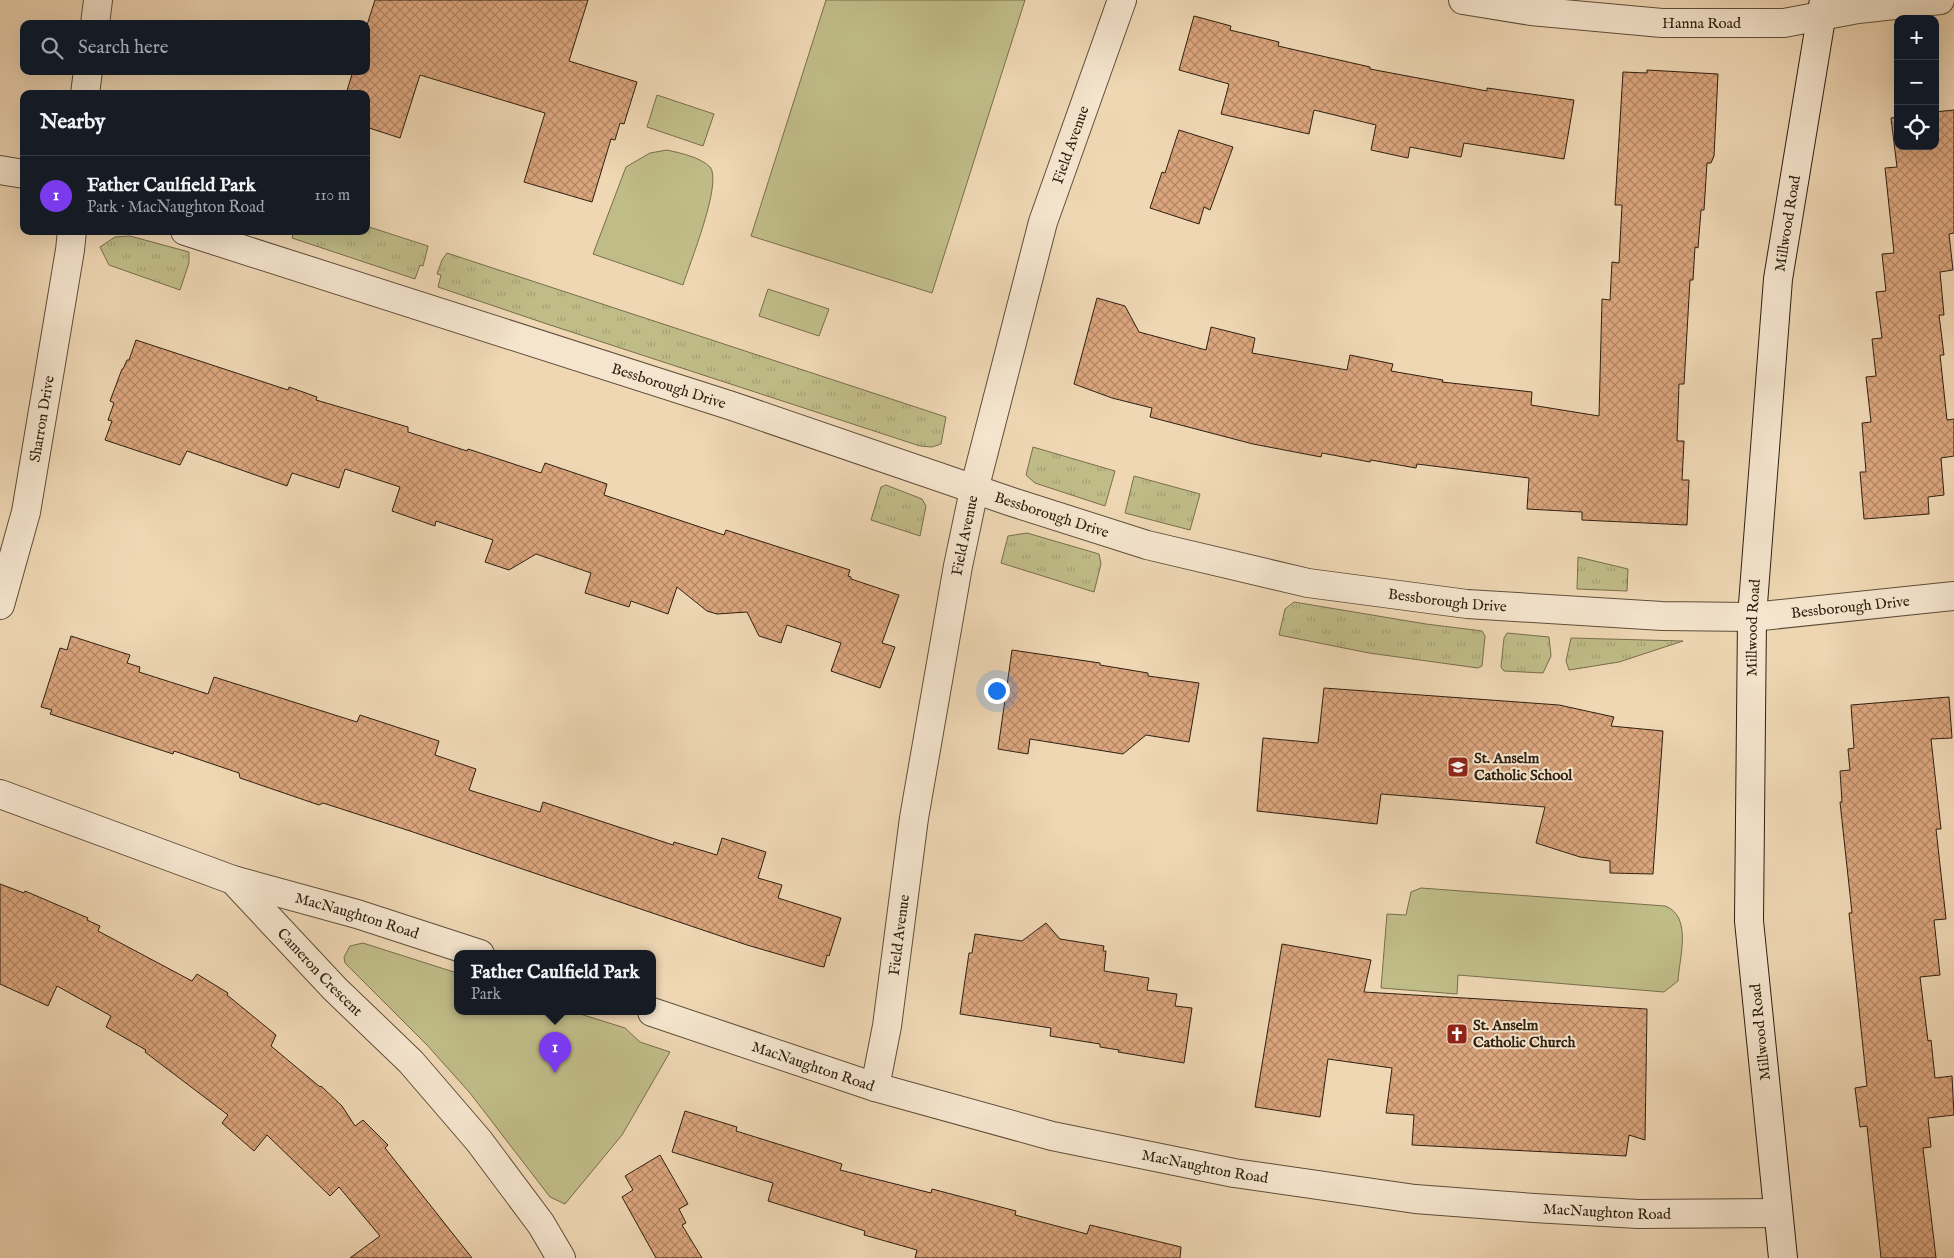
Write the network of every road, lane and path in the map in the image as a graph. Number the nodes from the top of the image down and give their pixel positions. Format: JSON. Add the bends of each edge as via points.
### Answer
{"nodes":[{"id":1,"x":98,"y":0,"type":"edge"},
{"id":2,"x":1122,"y":0,"type":"edge"},
{"id":3,"x":1463,"y":0,"type":"edge"},
{"id":4,"x":1940,"y":0,"type":"edge"},
{"id":5,"x":1823,"y":8,"type":"edge"},
{"id":6,"x":96,"y":20,"type":"edge"},
{"id":7,"x":87,"y":75,"type":"edge"},
{"id":8,"x":86,"y":90,"type":"edge"},
{"id":9,"x":0,"y":170,"type":"edge"},
{"id":10,"x":20,"y":173,"type":"edge"},
{"id":11,"x":71,"y":235,"type":"edge"},
{"id":12,"x":198,"y":235,"type":"edge"},
{"id":13,"x":974,"y":490,"type":"junction"},
{"id":14,"x":1954,"y":596,"type":"edge"},
{"id":15,"x":0,"y":605,"type":"edge"},
{"id":16,"x":1752,"y":617,"type":"junction"},
{"id":17,"x":0,"y":794,"type":"edge"},
{"id":18,"x":233,"y":880,"type":"junction"},
{"id":19,"x":468,"y":950,"type":"edge"},
{"id":20,"x":656,"y":1013,"type":"edge"},
{"id":21,"x":875,"y":1087,"type":"junction"},
{"id":22,"x":1778,"y":1213,"type":"junction"},
{"id":23,"x":561,"y":1258,"type":"edge"},
{"id":24,"x":1783,"y":1258,"type":"edge"}],
"edges":[{"from":1,"to":6,"type":"street"},
{"from":2,"to":13,"type":"street","name":"Field Avenue","via":[[1043,222]]},
{"from":3,"to":5,"type":"street","name":"Hanna Road","via":[[1531,11],[1662,23],[1784,23]]},
{"from":4,"to":5,"type":"street","name":"Hanna Road","via":[[1858,9]]},
{"from":5,"to":16,"type":"street","name":"Millwood Road","via":[[1778,279]]},
{"from":7,"to":8,"type":"street"},
{"from":9,"to":10,"type":"street"},
{"from":11,"to":15,"type":"street","name":"Sharron Drive","via":[[26,512]]},
{"from":12,"to":13,"type":"street","name":"Bessborough Drive","via":[[732,406]]},
{"from":13,"to":16,"type":"street","name":"Bessborough Drive","via":[[1147,545],[1308,582],[1467,604],[1548,611]]},
{"from":13,"to":21,"type":"street","name":"Field Avenue","via":[[916,808],[887,1026]]},
{"from":14,"to":16,"type":"street","name":"Bessborough Drive"},
{"from":16,"to":22,"type":"street","name":"Millwood Road","via":[[1749,920]]},
{"from":17,"to":18,"type":"street","name":"Cameron Crescent"},
{"from":18,"to":19,"type":"street","name":"MacNaughton Road","via":[[357,914]]},
{"from":18,"to":23,"type":"street","name":"Cameron Crescent","via":[[335,989],[417,1069],[479,1141],[541,1224]]},
{"from":20,"to":21,"type":"street","name":"MacNaughton Road"},
{"from":21,"to":22,"type":"street","name":"MacNaughton Road","via":[[1062,1138],[1234,1173],[1415,1199],[1638,1214]]},
{"from":22,"to":24,"type":"street","name":"Millwood Road"}]}
